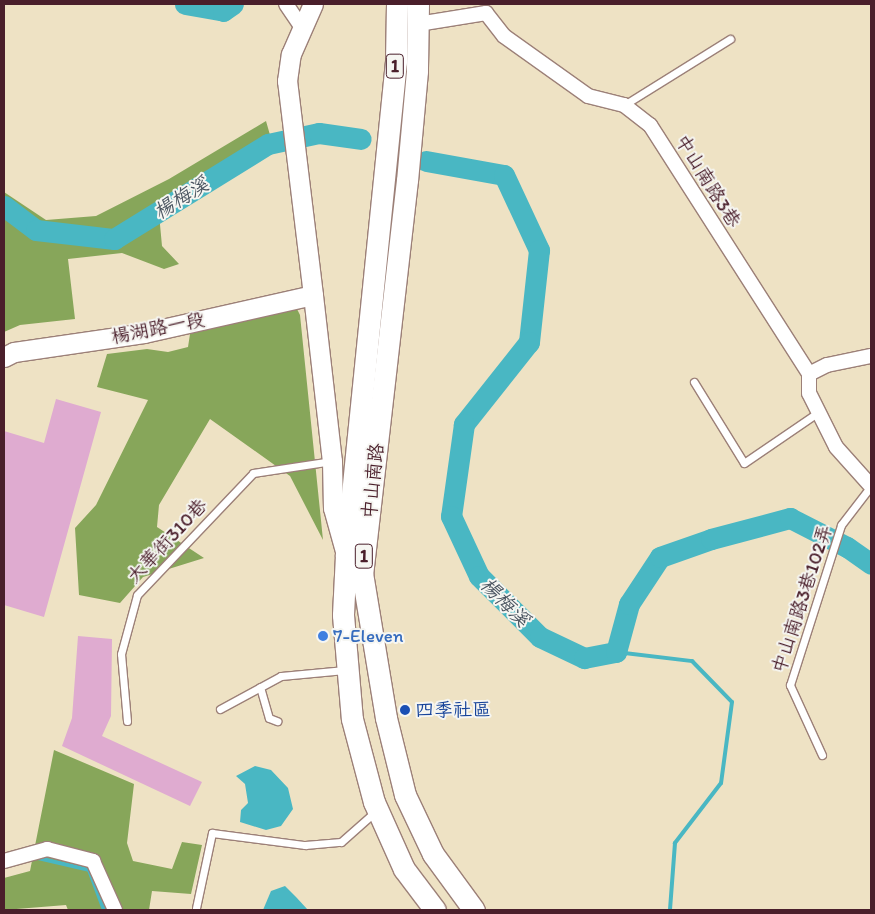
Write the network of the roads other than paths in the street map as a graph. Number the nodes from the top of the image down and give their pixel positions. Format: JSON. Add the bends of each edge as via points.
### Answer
{"nodes":[{"id":1,"x":286,"y":4,"type":"edge"},
{"id":2,"x":313,"y":4,"type":"edge"},
{"id":3,"x":397,"y":4,"type":"edge"},
{"id":4,"x":418,"y":14,"type":"edge"},
{"id":5,"x":301,"y":26,"type":"junction"},
{"id":6,"x":730,"y":39,"type":"dead end"},
{"id":7,"x":624,"y":105,"type":"junction"},
{"id":8,"x":313,"y":295,"type":"junction"},
{"id":9,"x":871,"y":356,"type":"edge"},
{"id":10,"x":4,"y":357,"type":"edge"},
{"id":11,"x":808,"y":374,"type":"junction"},
{"id":12,"x":694,"y":382,"type":"dead end"},
{"id":13,"x":820,"y":410,"type":"junction"},
{"id":14,"x":332,"y":461,"type":"junction"},
{"id":15,"x":871,"y":486,"type":"edge"},
{"id":16,"x":346,"y":555,"type":"junction"},
{"id":17,"x":362,"y":573,"type":"junction"},
{"id":18,"x":347,"y":670,"type":"junction"},
{"id":19,"x":260,"y":687,"type":"junction"},
{"id":20,"x":220,"y":709,"type":"dead end"},
{"id":21,"x":127,"y":721,"type":"dead end"},
{"id":22,"x":277,"y":721,"type":"dead end"},
{"id":23,"x":822,"y":755,"type":"dead end"},
{"id":24,"x":378,"y":810,"type":"junction"},
{"id":25,"x":4,"y":861,"type":"edge"},
{"id":26,"x":196,"y":908,"type":"dead end"},
{"id":27,"x":115,"y":910,"type":"edge"},
{"id":28,"x":435,"y":910,"type":"edge"},
{"id":29,"x":474,"y":910,"type":"edge"}],
"edges":[{"from":1,"to":5,"type":"street"},
{"from":2,"to":5,"type":"street"},
{"from":3,"to":16,"type":"main road","name":"中山南路","number":"1","via":[[396,61]]},
{"from":4,"to":7,"type":"street","name":"中山南路3巷","via":[[486,13],[504,36],[588,96]]},
{"from":4,"to":17,"type":"main road","name":"中山南路","number":"1","via":[[407,180]]},
{"from":5,"to":8,"type":"street","via":[[291,54],[288,107]]},
{"from":6,"to":7,"type":"lane"},
{"from":7,"to":11,"type":"street","name":"中山南路3巷","via":[[650,125]]},
{"from":8,"to":10,"type":"street","name":"楊湖路一段","via":[[144,333],[14,352]]},
{"from":8,"to":14,"type":"street"},
{"from":9,"to":11,"type":"street","via":[[827,365]]},
{"from":11,"to":13,"type":"street","name":"中山南路3巷","via":[[809,393]]},
{"from":12,"to":13,"type":"lane","via":[[744,463]]},
{"from":13,"to":15,"type":"street","name":"中山南路3巷","via":[[836,447]]},
{"from":14,"to":16,"type":"street","via":[[333,508]]},
{"from":14,"to":21,"type":"lane","name":"大華街310巷","via":[[253,473],[137,595],[121,654]]},
{"from":15,"to":23,"type":"lane","name":"中山南路3巷102弄","via":[[841,525],[790,685]]},
{"from":16,"to":17,"type":"street"},
{"from":16,"to":18,"type":"main road","name":"中山南路","number":"1","via":[[343,616]]},
{"from":17,"to":29,"type":"main road","name":"中山南路","number":"1","via":[[386,718],[405,795],[433,854]]},
{"from":18,"to":19,"type":"lane","via":[[282,676]]},
{"from":18,"to":24,"type":"main road","name":"中山南路","number":"1","via":[[352,719]]},
{"from":19,"to":20,"type":"lane"},
{"from":19,"to":22,"type":"lane","via":[[269,718]]},
{"from":24,"to":26,"type":"lane","via":[[341,842],[305,845],[212,832]]},
{"from":24,"to":28,"type":"main road","name":"中山南路","number":"1","via":[[404,869]]},
{"from":25,"to":27,"type":"street","via":[[47,849],[93,861]]}]}
